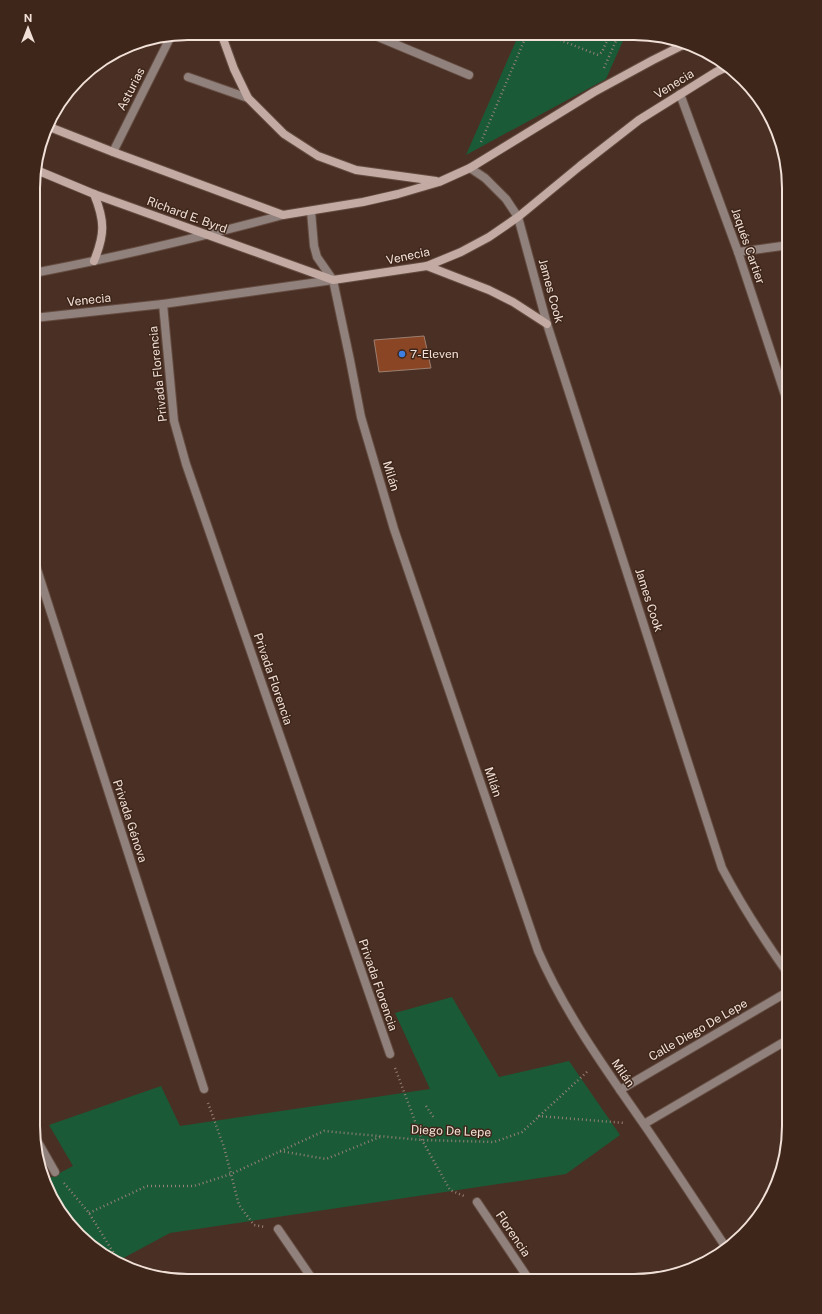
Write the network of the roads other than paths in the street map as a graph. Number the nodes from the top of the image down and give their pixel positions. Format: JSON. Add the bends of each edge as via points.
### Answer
{"nodes":[{"id":1,"x":224,"y":40,"type":"edge"},
{"id":2,"x":385,"y":40,"type":"edge"},
{"id":3,"x":168,"y":41,"type":"edge"},
{"id":4,"x":679,"y":47,"type":"edge"},
{"id":5,"x":722,"y":69,"type":"edge"},
{"id":6,"x":469,"y":75,"type":"dead end"},
{"id":7,"x":188,"y":77,"type":"dead end"},
{"id":8,"x":680,"y":94,"type":"junction"},
{"id":9,"x":248,"y":98,"type":"junction"},
{"id":10,"x":53,"y":128,"type":"edge"},
{"id":11,"x":113,"y":152,"type":"junction"},
{"id":12,"x":470,"y":168,"type":"junction"},
{"id":13,"x":41,"y":172,"type":"edge"},
{"id":14,"x":439,"y":182,"type":"junction"},
{"id":15,"x":94,"y":194,"type":"junction"},
{"id":16,"x":311,"y":211,"type":"junction"},
{"id":17,"x":283,"y":215,"type":"junction"},
{"id":18,"x":518,"y":217,"type":"junction"},
{"id":19,"x":208,"y":235,"type":"junction"},
{"id":20,"x":782,"y":246,"type":"edge"},
{"id":21,"x":738,"y":252,"type":"junction"},
{"id":22,"x":94,"y":261,"type":"junction"},
{"id":23,"x":427,"y":266,"type":"junction"},
{"id":24,"x":40,"y":272,"type":"edge"},
{"id":25,"x":333,"y":280,"type":"junction"},
{"id":26,"x":163,"y":304,"type":"junction"},
{"id":27,"x":40,"y":317,"type":"edge"},
{"id":28,"x":547,"y":324,"type":"junction"},
{"id":29,"x":782,"y":386,"type":"edge"},
{"id":30,"x":40,"y":579,"type":"edge"},
{"id":31,"x":782,"y":965,"type":"edge"},
{"id":32,"x":782,"y":995,"type":"edge"},
{"id":33,"x":782,"y":1043,"type":"edge"},
{"id":34,"x":390,"y":1054,"type":"road end"},
{"id":35,"x":204,"y":1089,"type":"road end"},
{"id":36,"x":620,"y":1090,"type":"junction"},
{"id":37,"x":644,"y":1124,"type":"junction"},
{"id":38,"x":42,"y":1149,"type":"edge"},
{"id":39,"x":55,"y":1172,"type":"road end"},
{"id":40,"x":477,"y":1202,"type":"road end"},
{"id":41,"x":278,"y":1229,"type":"road end"},
{"id":42,"x":723,"y":1243,"type":"edge"},
{"id":43,"x":309,"y":1274,"type":"edge"},
{"id":44,"x":525,"y":1274,"type":"edge"}],
"edges":[{"from":1,"to":9,"type":"street"},
{"from":2,"to":6,"type":"street"},
{"from":3,"to":11,"type":"street","name":"Asturias"},
{"from":4,"to":12,"type":"street","via":[[594,92]]},
{"from":5,"to":8,"type":"street","name":"Venecia"},
{"from":7,"to":9,"type":"street"},
{"from":8,"to":18,"type":"street","name":"Venecia","via":[[639,120]]},
{"from":8,"to":21,"type":"street","name":"Jaqués Cartier"},
{"from":9,"to":14,"type":"street","via":[[284,134],[318,156],[356,170]]},
{"from":10,"to":11,"type":"street"},
{"from":11,"to":17,"type":"street"},
{"from":12,"to":14,"type":"street"},
{"from":12,"to":18,"type":"street","name":"James Cook","via":[[485,178],[506,199]]},
{"from":13,"to":15,"type":"street","name":"Richard E. Byrd"},
{"from":14,"to":16,"type":"street","via":[[363,202]]},
{"from":15,"to":19,"type":"street","name":"Richard E. Byrd"},
{"from":15,"to":22,"type":"street","via":[[101,213],[102,230]]},
{"from":16,"to":17,"type":"street"},
{"from":16,"to":25,"type":"street","via":[[317,257]]},
{"from":17,"to":19,"type":"street"},
{"from":18,"to":23,"type":"street","name":"Venecia","via":[[489,237]]},
{"from":18,"to":28,"type":"street","name":"James Cook"},
{"from":19,"to":22,"type":"street"},
{"from":19,"to":25,"type":"street","name":"Richard E. Byrd"},
{"from":20,"to":21,"type":"street"},
{"from":21,"to":29,"type":"street","name":"Jaqués Cartier"},
{"from":22,"to":24,"type":"street"},
{"from":23,"to":25,"type":"street","name":"Venecia"},
{"from":23,"to":28,"type":"street","via":[[489,290]]},
{"from":25,"to":26,"type":"street","name":"Venecia"},
{"from":25,"to":36,"type":"street","name":"Milán","via":[[361,417],[394,529],[535,943],[559,996]]},
{"from":26,"to":27,"type":"street","name":"Venecia"},
{"from":26,"to":34,"type":"street","name":"Privada Florencia","via":[[174,421],[186,464]]},
{"from":28,"to":31,"type":"street","name":"James Cook","via":[[722,868],[754,925]]},
{"from":30,"to":35,"type":"street","name":"Privada Génova"},
{"from":32,"to":36,"type":"street","name":"Calle Diego De Lepe"},
{"from":33,"to":37,"type":"street"},
{"from":36,"to":37,"type":"street","name":"Milán"},
{"from":37,"to":42,"type":"street","name":"Milán"},
{"from":38,"to":39,"type":"street"},
{"from":40,"to":44,"type":"street","name":"Florencia"},
{"from":41,"to":43,"type":"street"}]}
